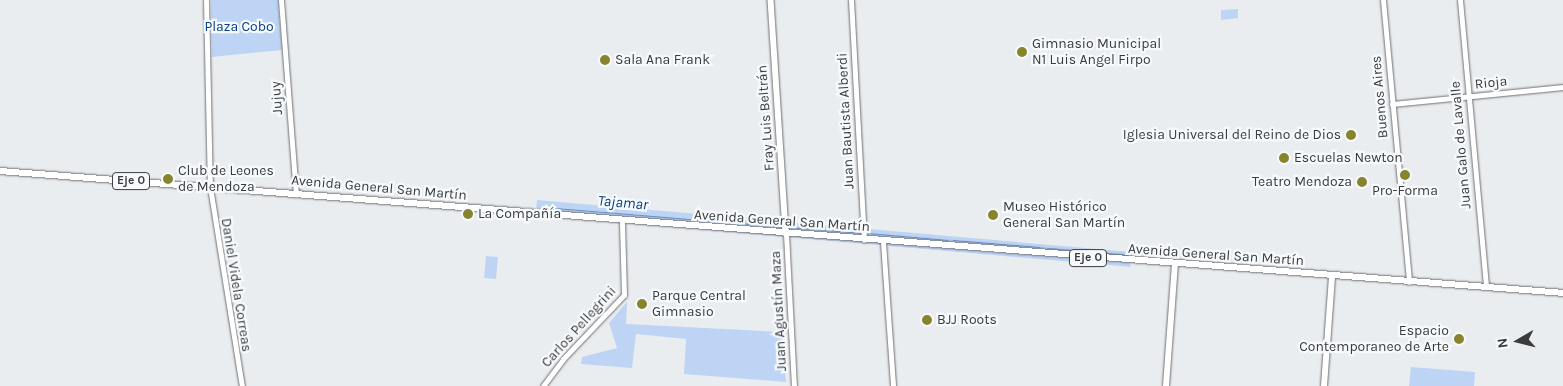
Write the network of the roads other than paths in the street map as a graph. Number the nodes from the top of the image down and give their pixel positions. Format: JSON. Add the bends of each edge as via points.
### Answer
{"nodes":[{"id":1,"x":206,"y":0,"type":"edge"},
{"id":2,"x":281,"y":0,"type":"edge"},
{"id":3,"x":771,"y":0,"type":"edge"},
{"id":4,"x":851,"y":0,"type":"edge"},
{"id":5,"x":1382,"y":0,"type":"edge"},
{"id":6,"x":1460,"y":0,"type":"edge"},
{"id":7,"x":1563,"y":87,"type":"edge"},
{"id":8,"x":1468,"y":97,"type":"junction"},
{"id":9,"x":1392,"y":104,"type":"junction"},
{"id":10,"x":0,"y":170,"type":"edge"},
{"id":11,"x":210,"y":187,"type":"junction"},
{"id":12,"x":296,"y":194,"type":"junction"},
{"id":13,"x":622,"y":222,"type":"junction"},
{"id":14,"x":786,"y":234,"type":"junction"},
{"id":15,"x":864,"y":240,"type":"junction"},
{"id":16,"x":883,"y":242,"type":"junction"},
{"id":17,"x":1175,"y":264,"type":"junction"},
{"id":18,"x":1332,"y":276,"type":"junction"},
{"id":19,"x":1409,"y":282,"type":"junction"},
{"id":20,"x":1486,"y":287,"type":"junction"},
{"id":21,"x":1563,"y":293,"type":"edge"},
{"id":22,"x":242,"y":386,"type":"edge"},
{"id":23,"x":543,"y":386,"type":"edge"},
{"id":24,"x":794,"y":386,"type":"edge"},
{"id":25,"x":893,"y":386,"type":"edge"},
{"id":26,"x":1166,"y":386,"type":"edge"},
{"id":27,"x":1324,"y":386,"type":"edge"}],
"edges":[{"from":1,"to":11,"type":"street","name":"Daniel Videla Correas"},
{"from":2,"to":12,"type":"street","name":"Jujuy"},
{"from":3,"to":14,"type":"main road","name":"Fray Luis Beltrán"},
{"from":4,"to":15,"type":"street","name":"Juan Bautista Alberdi"},
{"from":5,"to":9,"type":"street","name":"Buenos Aires"},
{"from":6,"to":8,"type":"street","name":"Juan Galo de Lavalle"},
{"from":7,"to":8,"type":"street","name":"Rioja"},
{"from":8,"to":9,"type":"street","name":"Rioja"},
{"from":8,"to":20,"type":"street","name":"Juan Galo de Lavalle"},
{"from":9,"to":19,"type":"street","name":"Buenos Aires"},
{"from":10,"to":11,"type":"main road","name":"Avenida General San Martín","number":"Eje 0"},
{"from":11,"to":12,"type":"main road","name":"Avenida General San Martín","number":"Eje 0"},
{"from":11,"to":22,"type":"street","name":"Daniel Videla Correas"},
{"from":12,"to":13,"type":"main road","name":"Avenida General San Martín","number":"Eje 0"},
{"from":13,"to":14,"type":"main road","name":"Avenida General San Martín","number":"Eje 0"},
{"from":13,"to":23,"type":"street","name":"Carlos Pellegrini","via":[[626,290]]},
{"from":14,"to":15,"type":"main road","name":"Avenida General San Martín","number":"Eje 0"},
{"from":14,"to":24,"type":"street","name":"Juan Agustín Maza"},
{"from":15,"to":16,"type":"main road","name":"Avenida General San Martín","number":"Eje 0"},
{"from":16,"to":17,"type":"main road","name":"Avenida General San Martín","number":"Eje 0"},
{"from":16,"to":25,"type":"street"},
{"from":17,"to":18,"type":"main road","name":"Avenida General San Martín","number":"Eje 0"},
{"from":17,"to":26,"type":"main road"},
{"from":18,"to":19,"type":"main road","name":"Avenida General San Martín","number":"Eje 0"},
{"from":18,"to":27,"type":"main road"},
{"from":19,"to":20,"type":"main road","name":"Avenida General San Martín","number":"Eje 0"},
{"from":20,"to":21,"type":"main road","name":"Avenida General San Martín","number":"Eje 0"}]}
